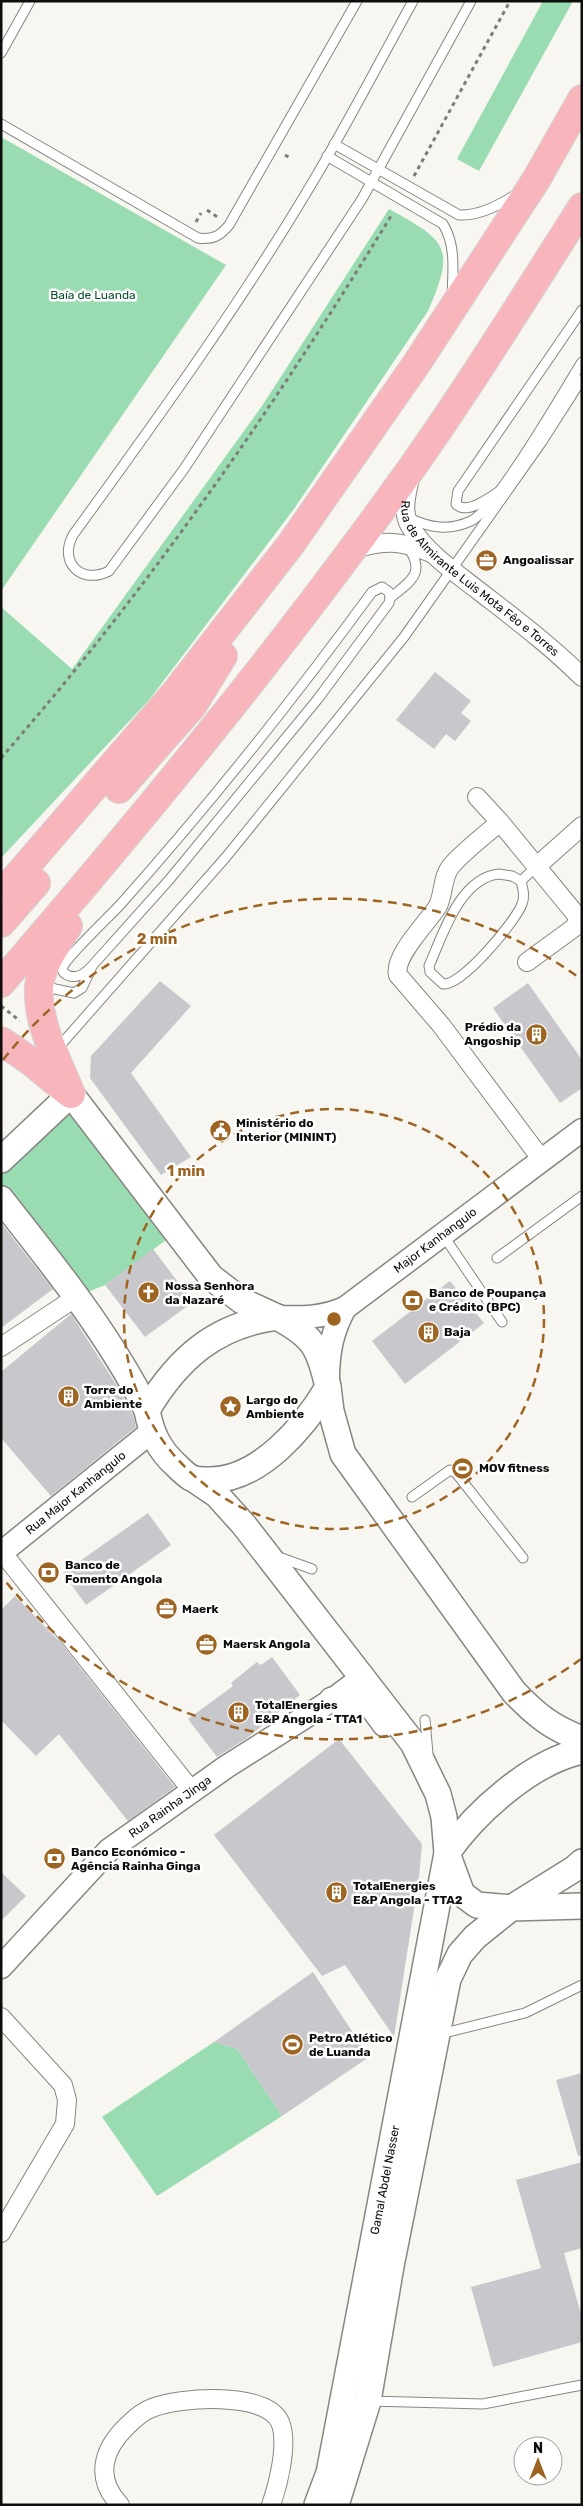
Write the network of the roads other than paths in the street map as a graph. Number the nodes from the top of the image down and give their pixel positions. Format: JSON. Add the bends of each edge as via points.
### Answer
{"nodes":[{"id":1,"x":30,"y":1,"type":"edge"},
{"id":2,"x":358,"y":1,"type":"edge"},
{"id":3,"x":413,"y":1,"type":"edge"},
{"id":4,"x":471,"y":1,"type":"edge"},
{"id":5,"x":1,"y":53,"type":"edge"},
{"id":6,"x":582,"y":98,"type":"edge"},
{"id":7,"x":1,"y":124,"type":"edge"},
{"id":8,"x":334,"y":144,"type":"junction"},
{"id":9,"x":327,"y":156,"type":"junction"},
{"id":10,"x":379,"y":170,"type":"junction"},
{"id":11,"x":536,"y":180,"type":"junction"},
{"id":12,"x":372,"y":182,"type":"junction"},
{"id":13,"x":582,"y":207,"type":"edge"},
{"id":14,"x":582,"y":310,"type":"edge"},
{"id":15,"x":451,"y":312,"type":"junction"},
{"id":16,"x":582,"y":362,"type":"edge"},
{"id":17,"x":582,"y":379,"type":"edge"},
{"id":18,"x":413,"y":466,"type":"junction"},
{"id":19,"x":498,"y":492,"type":"junction"},
{"id":20,"x":406,"y":517,"type":"junction"},
{"id":21,"x":291,"y":544,"type":"junction"},
{"id":22,"x":405,"y":544,"type":"junction"},
{"id":23,"x":352,"y":550,"type":"junction"},
{"id":24,"x":436,"y":555,"type":"junction"},
{"id":25,"x":452,"y":570,"type":"junction"},
{"id":26,"x":390,"y":598,"type":"junction"},
{"id":27,"x":582,"y":677,"type":"edge"},
{"id":28,"x":477,"y":797,"type":"dead end"},
{"id":29,"x":500,"y":822,"type":"junction"},
{"id":30,"x":582,"y":826,"type":"edge"},
{"id":31,"x":110,"y":857,"type":"junction"},
{"id":32,"x":537,"y":866,"type":"junction"},
{"id":33,"x":521,"y":881,"type":"junction"},
{"id":34,"x":1,"y":895,"type":"edge"},
{"id":35,"x":1,"y":923,"type":"edge"},
{"id":36,"x":528,"y":962,"type":"dead end"},
{"id":37,"x":92,"y":966,"type":"junction"},
{"id":38,"x":40,"y":982,"type":"junction"},
{"id":39,"x":1,"y":983,"type":"edge"},
{"id":40,"x":1,"y":1041,"type":"edge"},
{"id":41,"x":54,"y":1053,"type":"junction"},
{"id":42,"x":71,"y":1094,"type":"junction"},
{"id":43,"x":582,"y":1130,"type":"edge"},
{"id":44,"x":1,"y":1160,"type":"edge"},
{"id":45,"x":542,"y":1160,"type":"junction"},
{"id":46,"x":582,"y":1196,"type":"edge"},
{"id":47,"x":1,"y":1198,"type":"edge"},
{"id":48,"x":442,"y":1235,"type":"junction"},
{"id":49,"x":497,"y":1258,"type":"dead end"},
{"id":50,"x":78,"y":1296,"type":"junction"},
{"id":51,"x":345,"y":1308,"type":"junction"},
{"id":52,"x":277,"y":1318,"type":"junction"},
{"id":53,"x":502,"y":1322,"type":"dead end"},
{"id":54,"x":1,"y":1347,"type":"edge"},
{"id":55,"x":328,"y":1386,"type":"junction"},
{"id":56,"x":149,"y":1421,"type":"junction"},
{"id":57,"x":192,"y":1478,"type":"junction"},
{"id":58,"x":412,"y":1498,"type":"dead end"},
{"id":59,"x":2,"y":1552,"type":"edge"},
{"id":60,"x":266,"y":1554,"type":"junction"},
{"id":61,"x":523,"y":1558,"type":"dead end"},
{"id":62,"x":312,"y":1570,"type":"dead end"},
{"id":63,"x":363,"y":1677,"type":"junction"},
{"id":64,"x":332,"y":1700,"type":"junction"},
{"id":65,"x":425,"y":1720,"type":"dead end"},
{"id":66,"x":582,"y":1739,"type":"edge"},
{"id":67,"x":582,"y":1752,"type":"edge"},
{"id":68,"x":430,"y":1774,"type":"junction"},
{"id":69,"x":192,"y":1791,"type":"junction"},
{"id":70,"x":447,"y":1853,"type":"junction"},
{"id":71,"x":582,"y":1862,"type":"edge"},
{"id":72,"x":582,"y":1906,"type":"edge"},
{"id":73,"x":511,"y":1908,"type":"junction"},
{"id":74,"x":1,"y":1967,"type":"edge"},
{"id":75,"x":422,"y":1985,"type":"junction"},
{"id":76,"x":582,"y":1985,"type":"edge"},
{"id":77,"x":1,"y":2017,"type":"edge"},
{"id":78,"x":438,"y":2035,"type":"junction"},
{"id":79,"x":1,"y":2233,"type":"edge"},
{"id":80,"x":582,"y":2385,"type":"edge"},
{"id":81,"x":368,"y":2401,"type":"junction"},
{"id":82,"x":120,"y":2505,"type":"edge"},
{"id":83,"x":270,"y":2505,"type":"edge"},
{"id":84,"x":317,"y":2505,"type":"edge"},
{"id":85,"x":336,"y":2505,"type":"edge"}],
"edges":[{"from":1,"to":5,"type":"lane"},
{"from":2,"to":7,"type":"lane","via":[[229,225],[217,237],[198,238]]},
{"from":3,"to":8,"type":"lane"},
{"from":4,"to":10,"type":"lane"},
{"from":6,"to":11,"type":"main road"},
{"from":8,"to":9,"type":"lane"},
{"from":8,"to":10,"type":"lane"},
{"from":9,"to":12,"type":"lane"},
{"from":9,"to":12,"type":"lane","via":[[237,302],[69,542],[68,558],[78,571],[85,575],[101,575],[114,566],[200,444]]},
{"from":10,"to":11,"type":"lane","via":[[459,215],[468,216],[504,202]]},
{"from":10,"to":12,"type":"lane"},
{"from":11,"to":15,"type":"main road"},
{"from":12,"to":15,"type":"lane","via":[[442,224],[447,231],[453,260]]},
{"from":13,"to":18,"type":"main road"},
{"from":14,"to":19,"type":"lane","via":[[458,491],[456,504],[465,508]]},
{"from":15,"to":21,"type":"main road"},
{"from":16,"to":19,"type":"lane"},
{"from":17,"to":25,"type":"lane"},
{"from":18,"to":20,"type":"street","name":"Rua de Almirante Luis Mota Fêo e Torres","via":[[405,501]]},
{"from":18,"to":23,"type":"main road"},
{"from":19,"to":20,"type":"lane","via":[[480,514],[462,524],[443,528],[424,525]]},
{"from":20,"to":24,"type":"street","name":"Rua de Almirante Luis Mota Fêo e Torres"},
{"from":21,"to":34,"type":"main road","via":[[175,693]]},
{"from":21,"to":35,"type":"main road","via":[[193,705]]},
{"from":22,"to":23,"type":"street","via":[[372,543]]},
{"from":22,"to":24,"type":"street"},
{"from":22,"to":26,"type":"lane","via":[[417,568],[407,583]]},
{"from":23,"to":31,"type":"main road"},
{"from":24,"to":25,"type":"street","name":"Rua de Almirante Luis Mota Fêo e Torres"},
{"from":25,"to":27,"type":"street","name":"Rua de Almirante Luis Mota Fêo e Torres","via":[[553,648]]},
{"from":25,"to":41,"type":"lane","via":[[404,637],[232,850]]},
{"from":26,"to":37,"type":"lane","via":[[317,700],[169,880]]},
{"from":26,"to":37,"type":"lane","via":[[389,592],[382,587],[372,592],[335,644],[222,784],[135,888],[65,961],[62,969],[67,976],[74,977]]},
{"from":28,"to":29,"type":"street"},
{"from":29,"to":32,"type":"street"},
{"from":29,"to":45,"type":"street","via":[[450,867],[438,905],[402,956],[397,970]]},
{"from":30,"to":32,"type":"street"},
{"from":31,"to":38,"type":"main road","via":[[47,960]]},
{"from":31,"to":39,"type":"main road"},
{"from":32,"to":33,"type":"lane"},
{"from":32,"to":36,"type":"street","via":[[578,917],[578,922]]},
{"from":33,"to":33,"type":"lane","via":[[506,875],[488,875],[475,884],[462,900],[429,966],[430,972],[443,984],[451,984],[462,977],[503,932],[523,901]]},
{"from":37,"to":38,"type":"lane","via":[[85,984],[74,993]]},
{"from":38,"to":41,"type":"main road","via":[[41,1016]]},
{"from":40,"to":42,"type":"main road"},
{"from":41,"to":42,"type":"main road"},
{"from":42,"to":44,"type":"main road"},
{"from":42,"to":52,"type":"main road","via":[[211,1277],[242,1301]]},
{"from":43,"to":45,"type":"street","name":"Major Kanhangulo"},
{"from":45,"to":48,"type":"street","name":"Major Kanhangulo"},
{"from":46,"to":49,"type":"lane"},
{"from":47,"to":50,"type":"main road"},
{"from":48,"to":51,"type":"street","name":"Major Kanhangulo"},
{"from":48,"to":53,"type":"lane"},
{"from":50,"to":54,"type":"street"},
{"from":50,"to":56,"type":"main road","via":[[134,1384]]},
{"from":51,"to":52,"type":"street","name":"Major Kanhangulo","via":[[327,1316],[307,1319]]},
{"from":51,"to":55,"type":"street","via":[[334,1326]]},
{"from":52,"to":55,"type":"main road","via":[[298,1328],[313,1342]]},
{"from":52,"to":56,"type":"main road","via":[[254,1320],[234,1327],[208,1341],[181,1362],[161,1386]]},
{"from":55,"to":57,"type":"main road","via":[[313,1411],[291,1437],[264,1459],[241,1474],[225,1479]]},
{"from":55,"to":66,"type":"main road","via":[[343,1454],[514,1692],[558,1731]]},
{"from":56,"to":57,"type":"main road","via":[[169,1459]]},
{"from":56,"to":59,"type":"street","name":"Rua Major Kanhangulo"},
{"from":57,"to":60,"type":"main road","via":[[217,1496]]},
{"from":58,"to":61,"type":"lane","via":[[450,1470],[456,1472]]},
{"from":59,"to":69,"type":"street"},
{"from":60,"to":62,"type":"lane","via":[[283,1557]]},
{"from":60,"to":63,"type":"main road"},
{"from":63,"to":64,"type":"street","name":"Rua Rainha Jinga"},
{"from":63,"to":68,"type":"main road","via":[[413,1742]]},
{"from":64,"to":69,"type":"street","name":"Rua Rainha Jinga"},
{"from":64,"to":75,"type":"main road","via":[[371,1705],[403,1749],[431,1805],[432,1855],[423,1914]]},
{"from":65,"to":68,"type":"lane"},
{"from":67,"to":70,"type":"main road","via":[[544,1765],[518,1783],[477,1818]]},
{"from":68,"to":70,"type":"main road","via":[[444,1817]]},
{"from":69,"to":74,"type":"street","name":"Rua Rainha Jinga","via":[[109,1850]]},
{"from":70,"to":73,"type":"main road","via":[[462,1894],[477,1905]]},
{"from":70,"to":75,"type":"main road","name":"Gamal Abdel Nasser"},
{"from":71,"to":73,"type":"main road","name":"Gamal Abdel Nasser"},
{"from":72,"to":73,"type":"main road"},
{"from":73,"to":78,"type":"main road","name":"Gamal Abdel Nasser","via":[[475,1937],[460,1954],[448,1979]]},
{"from":75,"to":84,"type":"main road","name":"Gamal Abdel Nasser","via":[[329,2472]]},
{"from":76,"to":78,"type":"lane","via":[[525,2013]]},
{"from":77,"to":79,"type":"street","via":[[63,2086],[67,2100],[65,2124]]},
{"from":78,"to":81,"type":"main road","name":"Gamal Abdel Nasser","via":[[431,2056]]},
{"from":80,"to":81,"type":"lane","via":[[483,2404]]},
{"from":81,"to":85,"type":"main road","name":"Gamal Abdel Nasser"},
{"from":82,"to":83,"type":"street","via":[[105,2481],[102,2468],[115,2437],[149,2409],[168,2402],[189,2400],[240,2400],[265,2407],[275,2414],[281,2424],[282,2454]]}]}
